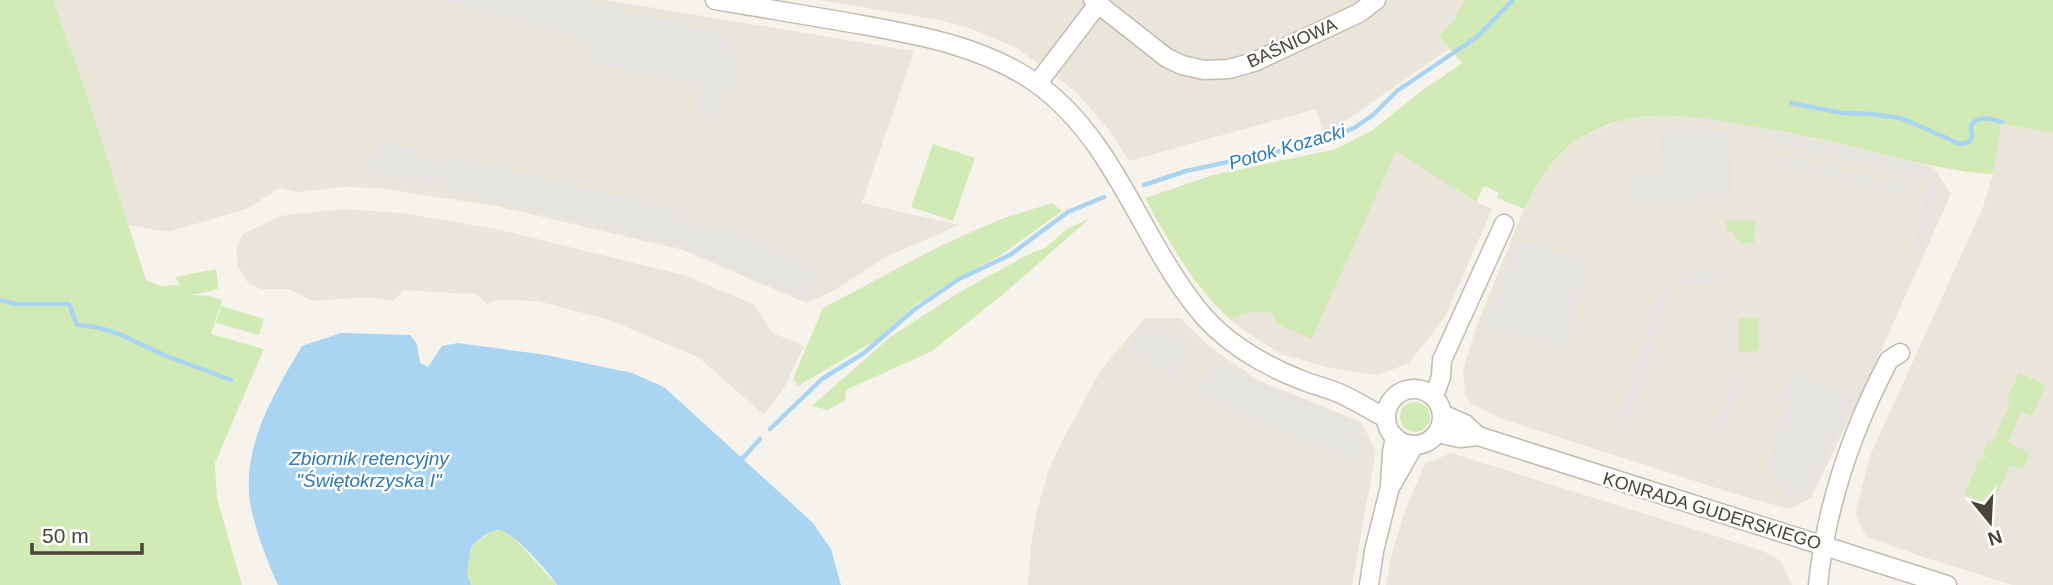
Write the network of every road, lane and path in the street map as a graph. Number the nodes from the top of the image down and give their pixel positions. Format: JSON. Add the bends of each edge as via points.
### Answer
{"nodes":[{"id":1,"x":715,"y":0,"type":"edge"},
{"id":2,"x":1376,"y":0,"type":"edge"},
{"id":3,"x":1096,"y":2,"type":"edge"},
{"id":4,"x":1037,"y":84,"type":"junction"},
{"id":5,"x":1504,"y":224,"type":"dead end"},
{"id":6,"x":1900,"y":353,"type":"dead end"},
{"id":7,"x":1426,"y":393,"type":"junction"},
{"id":8,"x":1348,"y":397,"type":"junction"},
{"id":9,"x":1393,"y":399,"type":"junction"},
{"id":10,"x":1442,"y":414,"type":"junction"},
{"id":11,"x":1387,"y":418,"type":"junction"},
{"id":12,"x":1437,"y":433,"type":"junction"},
{"id":13,"x":1478,"y":436,"type":"junction"},
{"id":14,"x":1395,"y":437,"type":"junction"},
{"id":15,"x":1414,"y":444,"type":"junction"},
{"id":16,"x":1391,"y":487,"type":"junction"},
{"id":17,"x":1822,"y":545,"type":"junction"},
{"id":18,"x":1369,"y":585,"type":"edge"},
{"id":19,"x":1818,"y":585,"type":"edge"},
{"id":20,"x":1947,"y":585,"type":"edge"}],
"edges":[{"from":1,"to":4,"type":"street","via":[[955,45],[1001,62]]},
{"from":2,"to":3,"type":"street","name":"BAŚNIOWA","via":[[1359,13],[1254,62],[1204,70],[1167,58]]},
{"from":3,"to":4,"type":"street","name":"BAŚNIOWA"},
{"from":4,"to":8,"type":"street","via":[[1090,136],[1196,308],[1219,331],[1275,369]]},
{"from":5,"to":7,"type":"street","via":[[1442,360],[1428,372]]},
{"from":6,"to":17,"type":"street","via":[[1889,360],[1845,458]]},
{"from":7,"to":9,"type":"street","via":[[1404,391]]},
{"from":7,"to":10,"type":"street"},
{"from":8,"to":9,"type":"street"},
{"from":8,"to":11,"type":"street"},
{"from":9,"to":11,"type":"street"},
{"from":10,"to":12,"type":"street"},
{"from":10,"to":13,"type":"street","name":"KONRADA GUDERSKIEGO"},
{"from":11,"to":14,"type":"street"},
{"from":12,"to":13,"type":"street","name":"KONRADA GUDERSKIEGO"},
{"from":12,"to":15,"type":"street"},
{"from":13,"to":17,"type":"street","name":"KONRADA GUDERSKIEGO"},
{"from":14,"to":15,"type":"street"},
{"from":14,"to":16,"type":"street"},
{"from":15,"to":16,"type":"street"},
{"from":16,"to":18,"type":"street"},
{"from":17,"to":19,"type":"street"},
{"from":17,"to":20,"type":"street","name":"KONRADA GUDERSKIEGO"}]}
